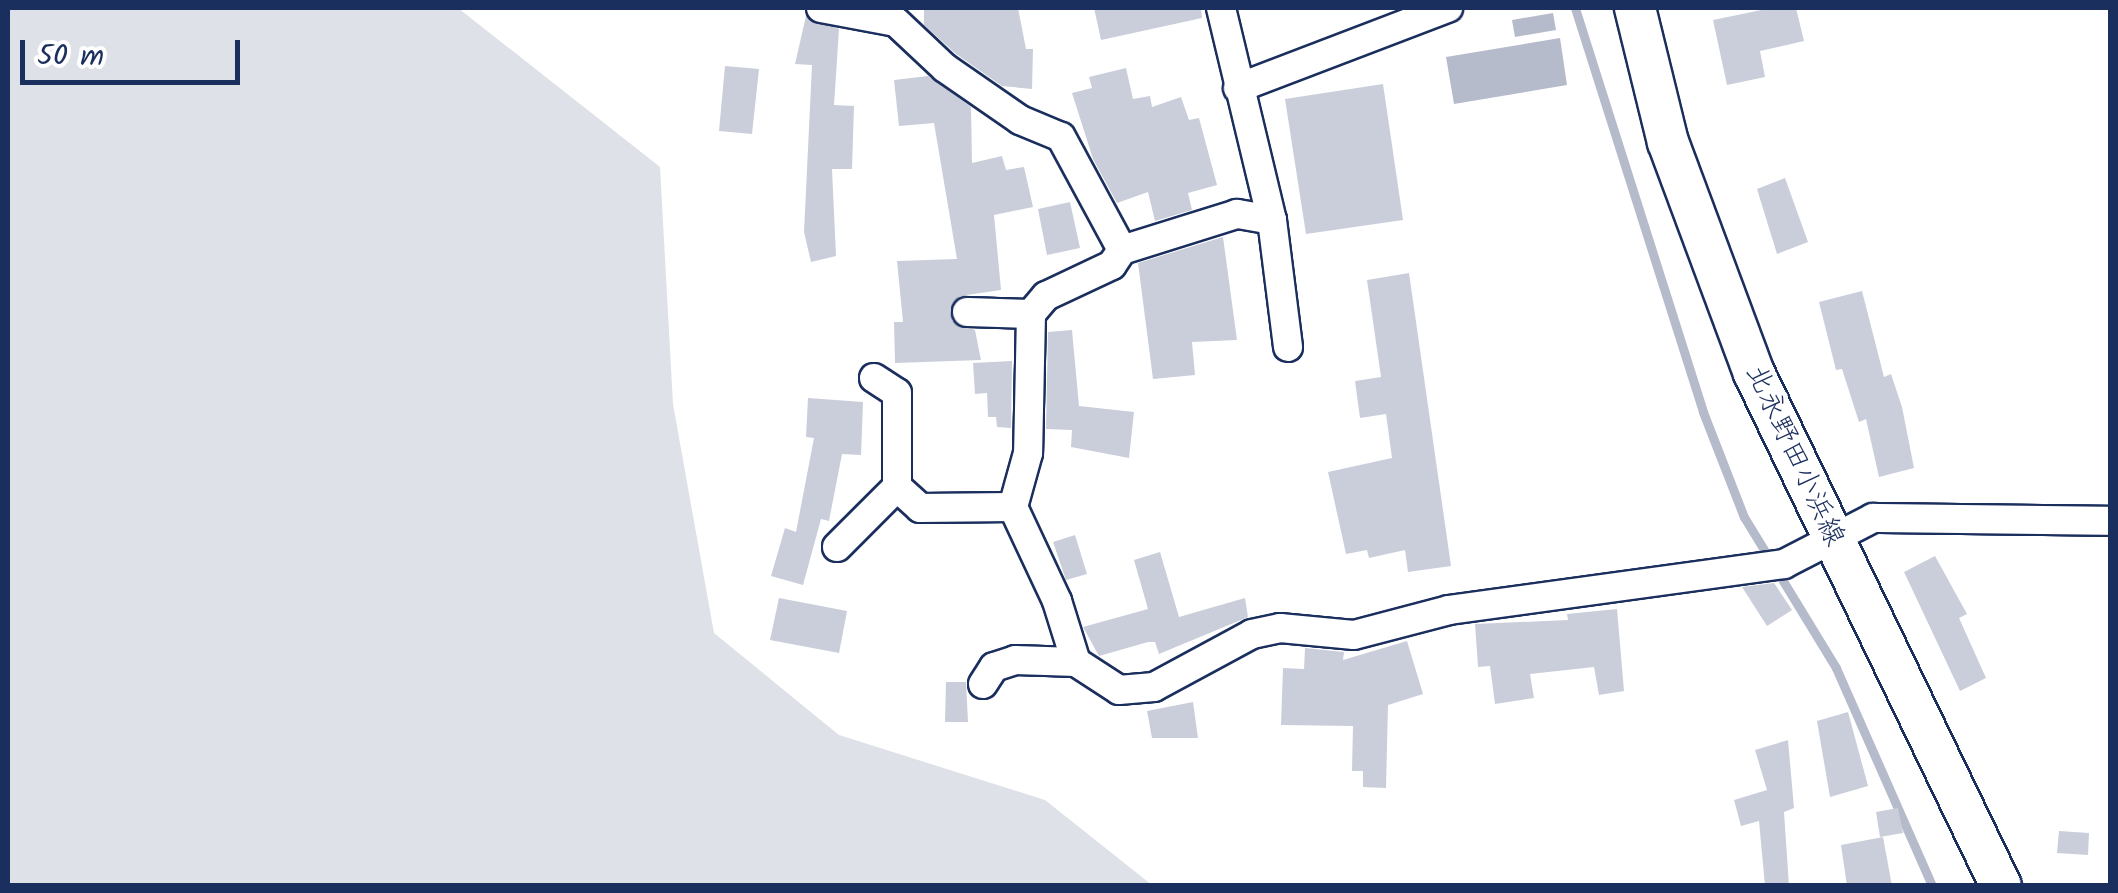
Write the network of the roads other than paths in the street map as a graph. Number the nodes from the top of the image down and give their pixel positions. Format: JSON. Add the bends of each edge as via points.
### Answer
{"nodes":[{"id":1,"x":821,"y":8,"type":"edge"},
{"id":2,"x":1221,"y":8,"type":"edge"},
{"id":3,"x":1448,"y":8,"type":"edge"},
{"id":4,"x":1635,"y":8,"type":"edge"},
{"id":5,"x":1238,"y":88,"type":"junction"},
{"id":6,"x":1272,"y":220,"type":"junction"},
{"id":7,"x":1122,"y":250,"type":"junction"},
{"id":8,"x":967,"y":312,"type":"dead end"},
{"id":9,"x":1031,"y":314,"type":"junction"},
{"id":10,"x":1288,"y":347,"type":"dead end"},
{"id":11,"x":874,"y":378,"type":"dead end"},
{"id":12,"x":897,"y":487,"type":"junction"},
{"id":13,"x":1013,"y":507,"type":"junction"},
{"id":14,"x":2110,"y":521,"type":"edge"},
{"id":15,"x":1833,"y":539,"type":"junction"},
{"id":16,"x":837,"y":547,"type":"dead end"},
{"id":17,"x":1076,"y":662,"type":"junction"},
{"id":18,"x":983,"y":684,"type":"dead end"},
{"id":19,"x":2001,"y":886,"type":"edge"}],
"edges":[{"from":1,"to":7,"type":"street","via":[[896,22],[944,68],[1020,120],[1061,137]]},
{"from":2,"to":5,"type":"street"},
{"from":3,"to":5,"type":"street"},
{"from":4,"to":15,"type":"main road","name":"北永野田小浜線","via":[[1668,142],[1718,280],[1754,374]]},
{"from":5,"to":6,"type":"street"},
{"from":6,"to":7,"type":"street","via":[[1236,214]]},
{"from":6,"to":10,"type":"street"},
{"from":7,"to":9,"type":"street","via":[[1112,266],[1046,296]]},
{"from":8,"to":9,"type":"street"},
{"from":9,"to":13,"type":"street","via":[[1028,453]]},
{"from":11,"to":12,"type":"street","via":[[897,392]]},
{"from":12,"to":13,"type":"street","via":[[920,508]]},
{"from":12,"to":16,"type":"street"},
{"from":13,"to":17,"type":"street","via":[[1057,600]]},
{"from":14,"to":15,"type":"street","via":[[1873,518]]},
{"from":15,"to":17,"type":"street","via":[[1784,564],[1449,610],[1354,635],[1280,628],[1252,634],[1154,688],[1119,690]]},
{"from":15,"to":19,"type":"main road","name":"北永野田小浜線"},
{"from":17,"to":18,"type":"street","via":[[1015,660],[994,667]]}]}
